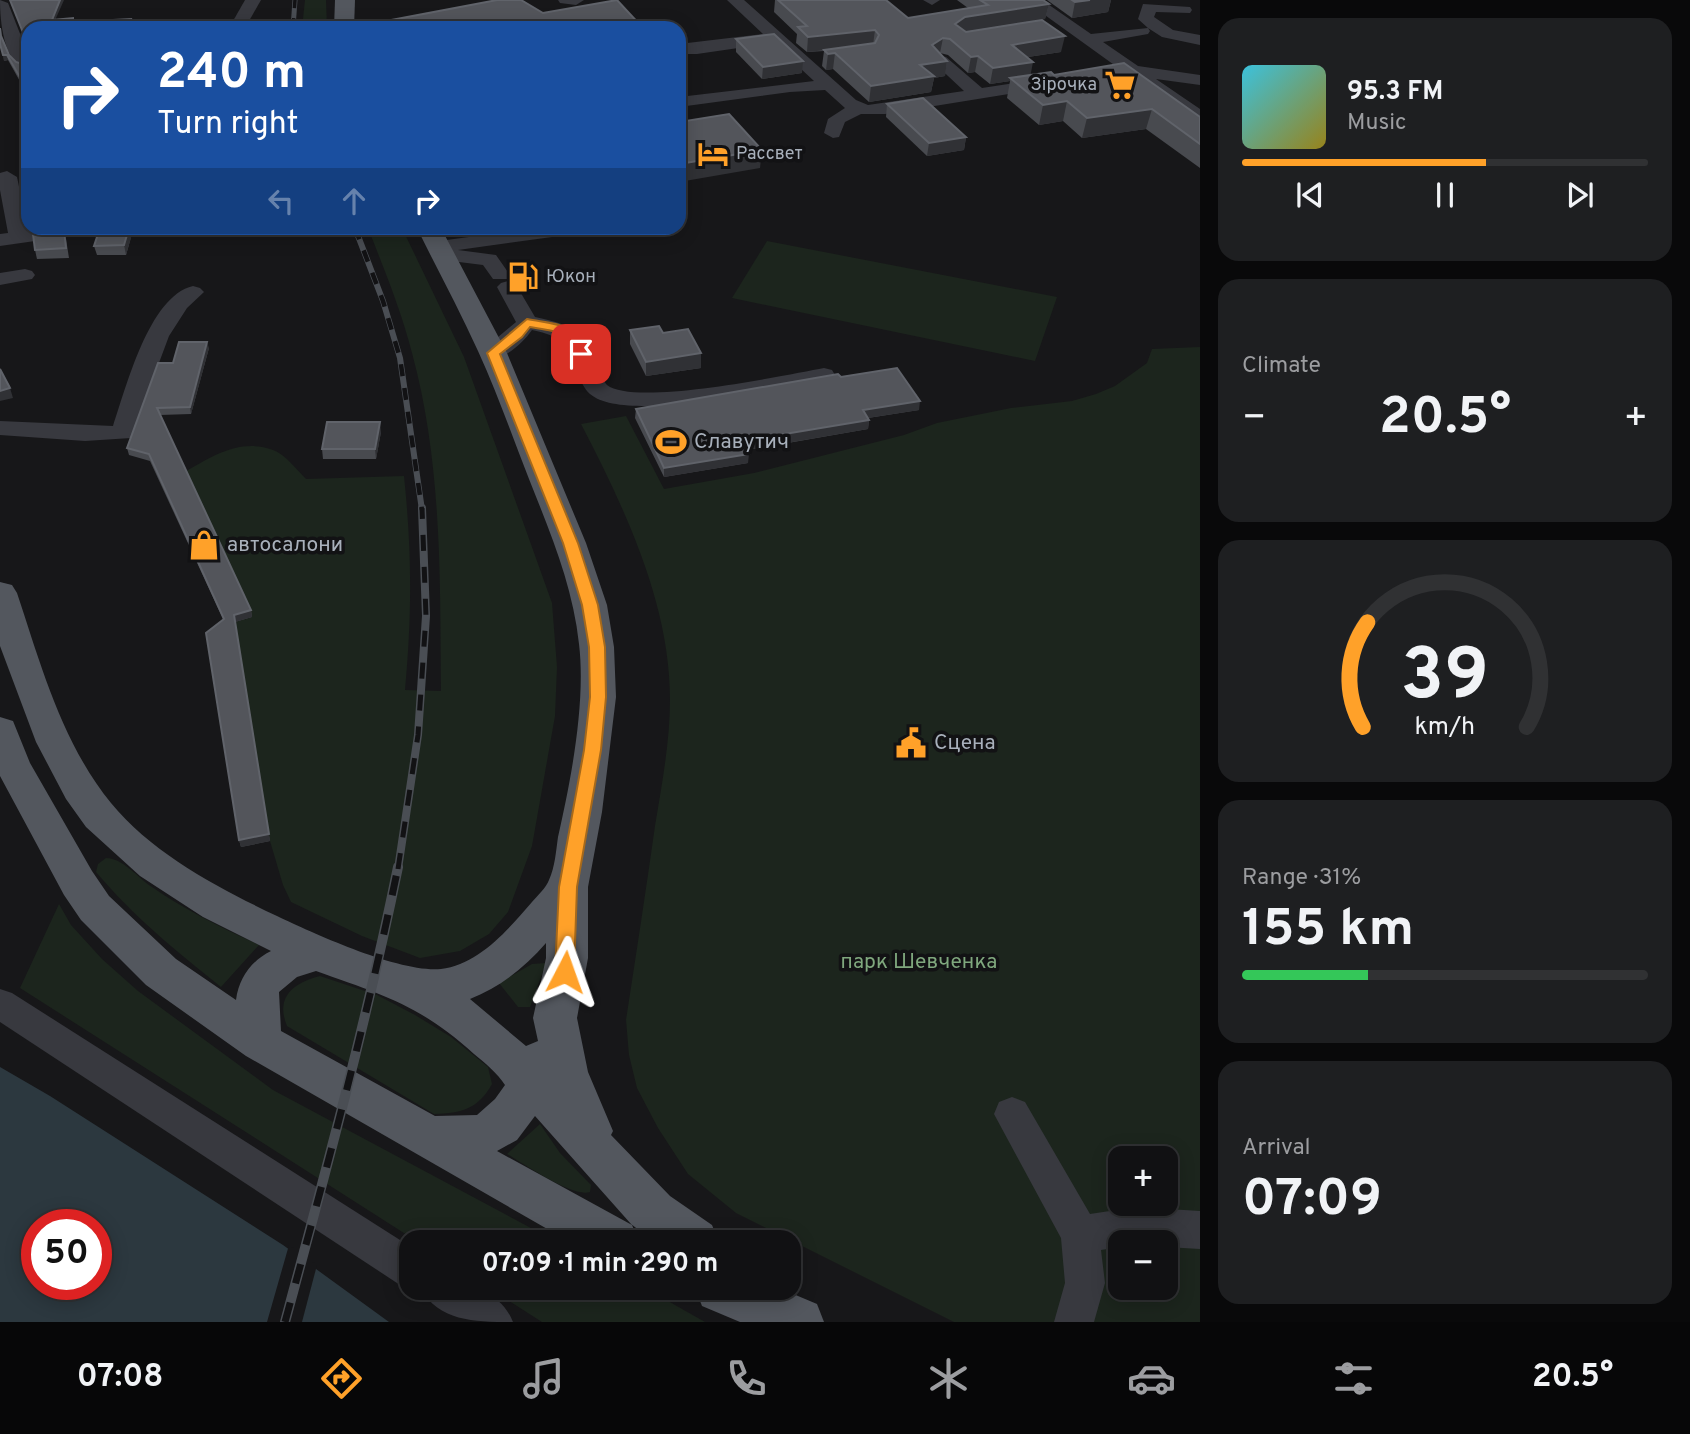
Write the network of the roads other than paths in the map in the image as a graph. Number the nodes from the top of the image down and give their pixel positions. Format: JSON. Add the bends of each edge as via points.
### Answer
{"nodes":[{"id":1,"x":253,"y":0,"type":"edge"},
{"id":2,"x":345,"y":0,"type":"edge"},
{"id":3,"x":566,"y":0,"type":"edge"},
{"id":4,"x":576,"y":0,"type":"edge"},
{"id":5,"x":1032,"y":0,"type":"edge"},
{"id":6,"x":0,"y":3,"type":"edge"},
{"id":7,"x":740,"y":4,"type":"edge"},
{"id":8,"x":768,"y":5,"type":"dead end"},
{"id":9,"x":1184,"y":10,"type":"dead end"},
{"id":10,"x":241,"y":21,"type":"edge"},
{"id":11,"x":344,"y":21,"type":"edge"},
{"id":12,"x":1066,"y":24,"type":"junction"},
{"id":13,"x":1038,"y":28,"type":"edge"},
{"id":14,"x":1142,"y":31,"type":"dead end"},
{"id":15,"x":778,"y":37,"type":"junction"},
{"id":16,"x":1088,"y":39,"type":"junction"},
{"id":17,"x":1200,"y":40,"type":"edge"},
{"id":18,"x":716,"y":47,"type":"junction"},
{"id":19,"x":686,"y":49,"type":"edge"},
{"id":20,"x":21,"y":56,"type":"edge"},
{"id":21,"x":822,"y":58,"type":"edge"},
{"id":22,"x":803,"y":61,"type":"junction"},
{"id":23,"x":940,"y":61,"type":"edge"},
{"id":24,"x":735,"y":65,"type":"dead end"},
{"id":25,"x":923,"y":69,"type":"edge"},
{"id":26,"x":1132,"y":70,"type":"junction"},
{"id":27,"x":1200,"y":80,"type":"edge"},
{"id":28,"x":828,"y":85,"type":"junction"},
{"id":29,"x":731,"y":94,"type":"junction"},
{"id":30,"x":978,"y":94,"type":"junction"},
{"id":31,"x":956,"y":98,"type":"junction"},
{"id":32,"x":686,"y":101,"type":"edge"},
{"id":33,"x":859,"y":108,"type":"junction"},
{"id":34,"x":686,"y":115,"type":"edge"},
{"id":35,"x":1200,"y":117,"type":"edge"},
{"id":36,"x":833,"y":133,"type":"dead end"},
{"id":37,"x":4,"y":177,"type":"edge"},
{"id":38,"x":32,"y":235,"type":"edge"},
{"id":39,"x":510,"y":235,"type":"edge"},
{"id":40,"x":9,"y":238,"type":"edge"},
{"id":41,"x":437,"y":243,"type":"edge"},
{"id":42,"x":24,"y":275,"type":"dead end"},
{"id":43,"x":0,"y":279,"type":"edge"},
{"id":44,"x":193,"y":292,"type":"dead end"},
{"id":45,"x":527,"y":322,"type":"junction"},
{"id":46,"x":493,"y":353,"type":"junction"},
{"id":47,"x":824,"y":375,"type":"edge"},
{"id":48,"x":0,"y":428,"type":"edge"},
{"id":49,"x":0,"y":593,"type":"edge"},
{"id":50,"x":0,"y":731,"type":"edge"},
{"id":51,"x":568,"y":887,"type":"junction"},
{"id":52,"x":317,"y":953,"type":"junction"},
{"id":53,"x":405,"y":983,"type":"junction"},
{"id":54,"x":0,"y":1004,"type":"edge"},
{"id":55,"x":555,"y":1018,"type":"junction"},
{"id":56,"x":261,"y":1042,"type":"junction"},
{"id":57,"x":531,"y":1079,"type":"junction"},
{"id":58,"x":1012,"y":1114,"type":"dead end"},
{"id":59,"x":423,"y":1136,"type":"junction"},
{"id":60,"x":608,"y":1165,"type":"junction"},
{"id":61,"x":593,"y":1230,"type":"edge"},
{"id":62,"x":678,"y":1230,"type":"edge"},
{"id":63,"x":1200,"y":1230,"type":"edge"},
{"id":64,"x":1080,"y":1234,"type":"junction"},
{"id":65,"x":399,"y":1261,"type":"edge"},
{"id":66,"x":459,"y":1300,"type":"edge"},
{"id":67,"x":748,"y":1300,"type":"edge"},
{"id":68,"x":769,"y":1300,"type":"edge"},
{"id":69,"x":795,"y":1320,"type":"edge"},
{"id":70,"x":493,"y":1322,"type":"edge"},
{"id":71,"x":1074,"y":1322,"type":"edge"}],
"edges":[{"from":1,"to":10,"type":"street"},
{"from":2,"to":11,"type":"main road"},
{"from":3,"to":4,"type":"street"},
{"from":5,"to":12,"type":"street"},
{"from":6,"to":20,"type":"street"},
{"from":7,"to":8,"type":"street"},
{"from":7,"to":15,"type":"street"},
{"from":9,"to":17,"type":"street","via":[[1149,7],[1146,19],[1168,34]]},
{"from":12,"to":13,"type":"street"},
{"from":12,"to":16,"type":"street"},
{"from":14,"to":16,"type":"street"},
{"from":15,"to":18,"type":"street"},
{"from":15,"to":22,"type":"street"},
{"from":16,"to":26,"type":"street"},
{"from":18,"to":19,"type":"street"},
{"from":18,"to":24,"type":"street"},
{"from":21,"to":22,"type":"street"},
{"from":22,"to":28,"type":"street"},
{"from":23,"to":30,"type":"street"},
{"from":25,"to":31,"type":"street"},
{"from":26,"to":27,"type":"street"},
{"from":26,"to":30,"type":"street"},
{"from":26,"to":35,"type":"street"},
{"from":28,"to":29,"type":"street"},
{"from":28,"to":33,"type":"street"},
{"from":29,"to":32,"type":"street"},
{"from":29,"to":34,"type":"street","via":[[719,109]]},
{"from":30,"to":31,"type":"street"},
{"from":31,"to":33,"type":"street","via":[[885,109]]},
{"from":33,"to":36,"type":"street","via":[[837,119]]},
{"from":37,"to":40,"type":"street"},
{"from":38,"to":40,"type":"street"},
{"from":39,"to":41,"type":"street"},
{"from":41,"to":45,"type":"street","via":[[489,260]]},
{"from":41,"to":46,"type":"main road"},
{"from":42,"to":43,"type":"street"},
{"from":44,"to":48,"type":"street","via":[[179,300],[158,334],[123,433]]},
{"from":45,"to":46,"type":"street"},
{"from":45,"to":47,"type":"street","via":[[560,328],[573,337],[598,389],[612,398],[678,399]]},
{"from":46,"to":51,"type":"main road","via":[[570,543],[590,605],[597,647],[593,750]]},
{"from":49,"to":52,"type":"main road","via":[[51,738],[95,809],[145,857],[209,902]]},
{"from":50,"to":56,"type":"main road","via":[[43,822],[95,908],[161,972]]},
{"from":51,"to":53,"type":"main road","via":[[515,950],[496,965],[450,987],[425,989]]},
{"from":51,"to":55,"type":"main road","via":[[567,958]]},
{"from":52,"to":53,"type":"main road"},
{"from":52,"to":56,"type":"main road","via":[[295,958],[260,984],[255,1015]]},
{"from":53,"to":57,"type":"main road","via":[[444,1003],[487,1035]]},
{"from":54,"to":65,"type":"street"},
{"from":55,"to":57,"type":"main road"},
{"from":55,"to":60,"type":"main road","via":[[580,1112]]},
{"from":56,"to":59,"type":"main road"},
{"from":57,"to":59,"type":"main road","via":[[513,1114],[496,1129],[476,1139]]},
{"from":57,"to":60,"type":"main road"},
{"from":58,"to":64,"type":"street"},
{"from":59,"to":61,"type":"main road"},
{"from":60,"to":62,"type":"main road","via":[[650,1210]]},
{"from":63,"to":64,"type":"street","via":[[1136,1226]]},
{"from":64,"to":71,"type":"street","via":[[1085,1283]]},
{"from":66,"to":70,"type":"street"},
{"from":67,"to":69,"type":"main road"},
{"from":68,"to":69,"type":"main road"}]}
